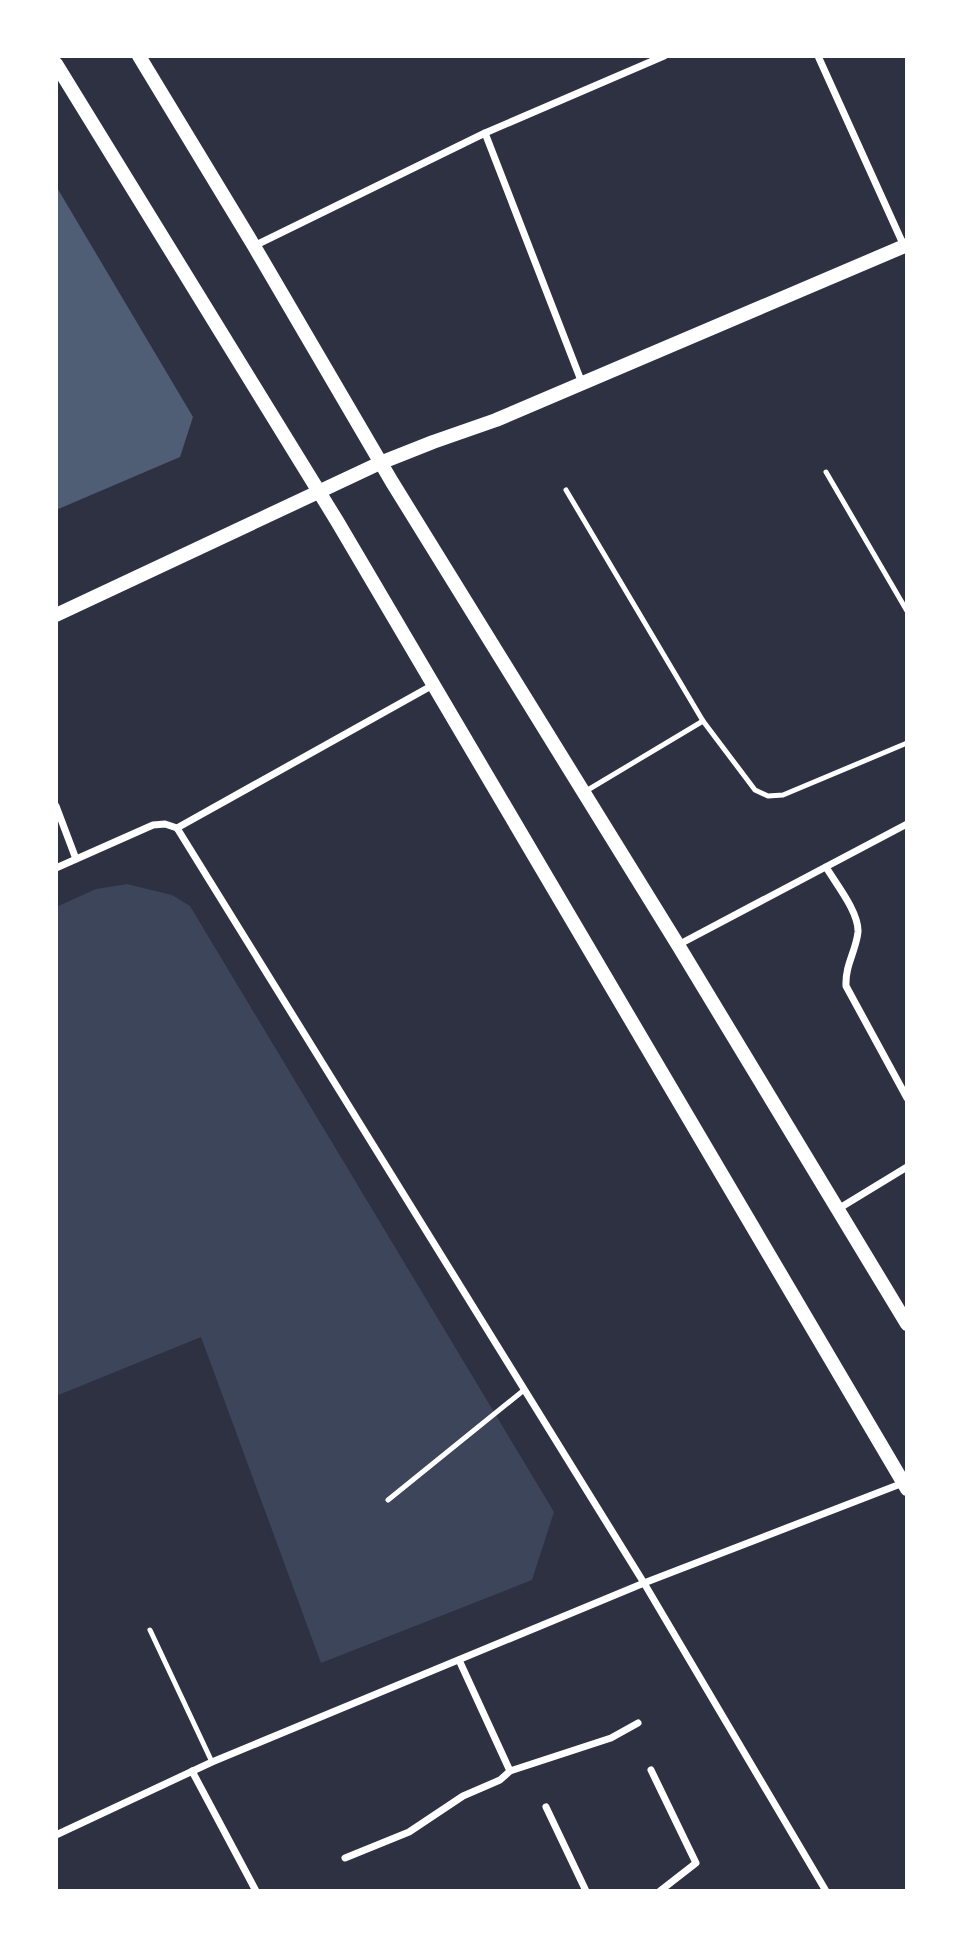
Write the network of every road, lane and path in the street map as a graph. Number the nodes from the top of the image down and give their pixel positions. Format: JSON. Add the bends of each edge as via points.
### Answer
{"nodes":[{"id":1,"x":139,"y":56,"type":"edge"},
{"id":2,"x":664,"y":56,"type":"edge"},
{"id":3,"x":818,"y":56,"type":"edge"},
{"id":4,"x":56,"y":64,"type":"edge"},
{"id":5,"x":485,"y":133,"type":"junction"},
{"id":6,"x":254,"y":246,"type":"junction"},
{"id":7,"x":906,"y":246,"type":"edge"},
{"id":8,"x":583,"y":383,"type":"junction"},
{"id":9,"x":380,"y":463,"type":"junction"},
{"id":10,"x":826,"y":472,"type":"dead end"},
{"id":11,"x":566,"y":490,"type":"dead end"},
{"id":12,"x":318,"y":491,"type":"junction"},
{"id":13,"x":907,"y":611,"type":"edge"},
{"id":14,"x":56,"y":615,"type":"edge"},
{"id":15,"x":433,"y":685,"type":"junction"},
{"id":16,"x":703,"y":721,"type":"junction"},
{"id":17,"x":907,"y":743,"type":"edge"},
{"id":18,"x":584,"y":792,"type":"junction"},
{"id":19,"x":56,"y":806,"type":"edge"},
{"id":20,"x":907,"y":824,"type":"edge"},
{"id":21,"x":177,"y":828,"type":"junction"},
{"id":22,"x":76,"y":859,"type":"junction"},
{"id":23,"x":826,"y":867,"type":"junction"},
{"id":24,"x":56,"y":868,"type":"edge"},
{"id":25,"x":678,"y":944,"type":"junction"},
{"id":26,"x":907,"y":1098,"type":"edge"},
{"id":27,"x":907,"y":1167,"type":"edge"},
{"id":28,"x":838,"y":1209,"type":"junction"},
{"id":29,"x":907,"y":1324,"type":"edge"},
{"id":30,"x":524,"y":1390,"type":"junction"},
{"id":31,"x":906,"y":1484,"type":"edge"},
{"id":32,"x":388,"y":1500,"type":"dead end"},
{"id":33,"x":644,"y":1583,"type":"junction"},
{"id":34,"x":150,"y":1630,"type":"dead end"},
{"id":35,"x":459,"y":1660,"type":"junction"},
{"id":36,"x":638,"y":1723,"type":"dead end"},
{"id":37,"x":212,"y":1762,"type":"junction"},
{"id":38,"x":651,"y":1770,"type":"dead end"},
{"id":39,"x":192,"y":1771,"type":"junction"},
{"id":40,"x":510,"y":1771,"type":"junction"},
{"id":41,"x":546,"y":1807,"type":"dead end"},
{"id":42,"x":56,"y":1835,"type":"edge"},
{"id":43,"x":345,"y":1858,"type":"dead end"},
{"id":44,"x":256,"y":1891,"type":"edge"},
{"id":45,"x":586,"y":1891,"type":"edge"},
{"id":46,"x":660,"y":1891,"type":"edge"},
{"id":47,"x":826,"y":1891,"type":"edge"}],
"edges":[{"from":1,"to":6,"type":"main road"},
{"from":2,"to":5,"type":"street"},
{"from":3,"to":7,"type":"street"},
{"from":4,"to":12,"type":"main road"},
{"from":5,"to":6,"type":"street"},
{"from":5,"to":8,"type":"street"},
{"from":6,"to":9,"type":"main road"},
{"from":7,"to":8,"type":"main road"},
{"from":8,"to":9,"type":"main road"},
{"from":9,"to":12,"type":"main road"},
{"from":9,"to":18,"type":"main road"},
{"from":10,"to":13,"type":"lane"},
{"from":11,"to":16,"type":"lane"},
{"from":12,"to":14,"type":"main road"},
{"from":12,"to":15,"type":"main road"},
{"from":15,"to":21,"type":"street"},
{"from":15,"to":31,"type":"main road"},
{"from":16,"to":17,"type":"lane","via":[[755,790],[768,796],[783,795]]},
{"from":16,"to":18,"type":"lane"},
{"from":18,"to":25,"type":"main road"},
{"from":19,"to":22,"type":"street"},
{"from":20,"to":23,"type":"street"},
{"from":21,"to":22,"type":"street","via":[[153,825]]},
{"from":21,"to":30,"type":"street"},
{"from":22,"to":24,"type":"street"},
{"from":23,"to":25,"type":"street"},
{"from":23,"to":26,"type":"street","via":[[857,919],[846,986]]},
{"from":25,"to":28,"type":"main road"},
{"from":27,"to":28,"type":"street"},
{"from":28,"to":29,"type":"main road"},
{"from":30,"to":32,"type":"lane"},
{"from":30,"to":33,"type":"street"},
{"from":31,"to":33,"type":"street"},
{"from":33,"to":35,"type":"street"},
{"from":33,"to":47,"type":"street"},
{"from":34,"to":37,"type":"lane"},
{"from":35,"to":37,"type":"street"},
{"from":35,"to":40,"type":"street"},
{"from":36,"to":40,"type":"street","via":[[611,1738]]},
{"from":37,"to":39,"type":"street"},
{"from":38,"to":46,"type":"street","via":[[696,1863]]},
{"from":39,"to":42,"type":"street"},
{"from":39,"to":44,"type":"street"},
{"from":40,"to":43,"type":"street","via":[[409,1832]]},
{"from":41,"to":45,"type":"street"}]}
